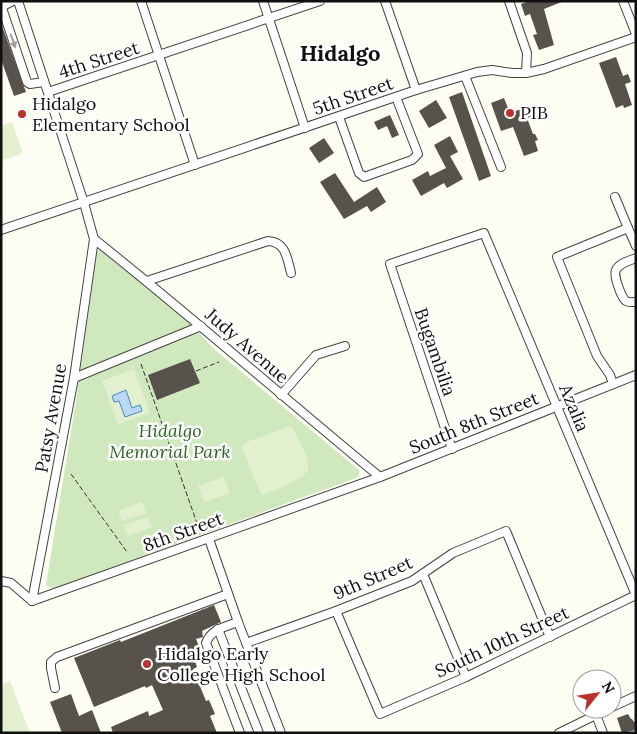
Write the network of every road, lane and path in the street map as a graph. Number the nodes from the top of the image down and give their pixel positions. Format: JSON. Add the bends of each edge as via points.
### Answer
{"nodes":[{"id":1,"x":13,"y":1,"type":"edge"},
{"id":2,"x":18,"y":1,"type":"edge"},
{"id":3,"x":141,"y":1,"type":"edge"},
{"id":4,"x":263,"y":1,"type":"edge"},
{"id":5,"x":320,"y":1,"type":"edge"},
{"id":6,"x":385,"y":1,"type":"edge"},
{"id":7,"x":509,"y":1,"type":"edge"},
{"id":8,"x":623,"y":1,"type":"edge"},
{"id":9,"x":269,"y":19,"type":"junction"},
{"id":10,"x":636,"y":36,"type":"edge"},
{"id":11,"x":159,"y":55,"type":"junction"},
{"id":12,"x":526,"y":72,"type":"junction"},
{"id":13,"x":465,"y":76,"type":"junction"},
{"id":14,"x":44,"y":82,"type":"junction"},
{"id":15,"x":416,"y":90,"type":"junction"},
{"id":16,"x":48,"y":92,"type":"junction"},
{"id":17,"x":396,"y":97,"type":"junction"},
{"id":18,"x":339,"y":117,"type":"junction"},
{"id":19,"x":306,"y":128,"type":"junction"},
{"id":20,"x":195,"y":165,"type":"junction"},
{"id":21,"x":501,"y":168,"type":"dead end"},
{"id":22,"x":615,"y":197,"type":"dead end"},
{"id":23,"x":84,"y":203,"type":"junction"},
{"id":24,"x":628,"y":228,"type":"junction"},
{"id":25,"x":1,"y":230,"type":"edge"},
{"id":26,"x":484,"y":233,"type":"joint"},
{"id":27,"x":94,"y":239,"type":"junction"},
{"id":28,"x":636,"y":246,"type":"edge"},
{"id":29,"x":636,"y":258,"type":"edge"},
{"id":30,"x":291,"y":273,"type":"dead end"},
{"id":31,"x":147,"y":281,"type":"junction"},
{"id":32,"x":636,"y":302,"type":"edge"},
{"id":33,"x":201,"y":326,"type":"junction"},
{"id":34,"x":345,"y":346,"type":"dead end"},
{"id":35,"x":219,"y":362,"type":"dead end"},
{"id":36,"x":141,"y":364,"type":"dead end"},
{"id":37,"x":196,"y":371,"type":"dead end"},
{"id":38,"x":636,"y":375,"type":"edge"},
{"id":39,"x":74,"y":378,"type":"junction"},
{"id":40,"x":613,"y":384,"type":"junction"},
{"id":41,"x":281,"y":395,"type":"junction"},
{"id":42,"x":556,"y":406,"type":"junction"},
{"id":43,"x":452,"y":449,"type":"junction"},
{"id":44,"x":71,"y":474,"type":"dead end"},
{"id":45,"x":380,"y":477,"type":"junction"},
{"id":46,"x":198,"y":526,"type":"dead end"},
{"id":47,"x":209,"y":539,"type":"junction"},
{"id":48,"x":127,"y":552,"type":"dead end"},
{"id":49,"x":423,"y":574,"type":"junction"},
{"id":50,"x":1,"y":581,"type":"edge"},
{"id":51,"x":228,"y":594,"type":"junction"},
{"id":52,"x":636,"y":595,"type":"edge"},
{"id":53,"x":32,"y":601,"type":"junction"},
{"id":54,"x":336,"y":611,"type":"junction"},
{"id":55,"x":238,"y":622,"type":"junction"},
{"id":56,"x":218,"y":629,"type":"junction"},
{"id":57,"x":550,"y":637,"type":"junction"},
{"id":58,"x":246,"y":643,"type":"junction"},
{"id":59,"x":466,"y":677,"type":"junction"},
{"id":60,"x":55,"y":688,"type":"dead end"},
{"id":61,"x":636,"y":696,"type":"edge"},
{"id":62,"x":622,"y":702,"type":"edge"},
{"id":63,"x":588,"y":719,"type":"edge"},
{"id":64,"x":598,"y":719,"type":"edge"},
{"id":65,"x":240,"y":733,"type":"edge"},
{"id":66,"x":259,"y":733,"type":"edge"},
{"id":67,"x":280,"y":733,"type":"edge"},
{"id":68,"x":558,"y":733,"type":"edge"},
{"id":69,"x":603,"y":733,"type":"edge"}],
"edges":[{"from":1,"to":14,"type":"street","one_way":true,"via":[[2,8],[27,82]]},
{"from":2,"to":14,"type":"street"},
{"from":3,"to":11,"type":"street"},
{"from":4,"to":9,"type":"street"},
{"from":5,"to":9,"type":"street","name":"4th Street"},
{"from":6,"to":15,"type":"street"},
{"from":7,"to":12,"type":"street","via":[[527,53]]},
{"from":8,"to":10,"type":"street"},
{"from":9,"to":11,"type":"street","name":"4th Street"},
{"from":9,"to":19,"type":"street"},
{"from":10,"to":12,"type":"street","name":"5th Street","via":[[544,69]]},
{"from":11,"to":16,"type":"street","name":"4th Street"},
{"from":11,"to":20,"type":"street"},
{"from":12,"to":13,"type":"street","name":"5th Street","via":[[492,70]]},
{"from":13,"to":15,"type":"street","name":"5th Street"},
{"from":13,"to":21,"type":"street"},
{"from":14,"to":16,"type":"street"},
{"from":15,"to":17,"type":"street","name":"5th Street"},
{"from":16,"to":23,"type":"street"},
{"from":17,"to":18,"type":"street","name":"5th Street"},
{"from":17,"to":18,"type":"street","via":[[418,154],[412,160],[364,177],[359,174]]},
{"from":18,"to":19,"type":"street","name":"5th Street"},
{"from":19,"to":20,"type":"street","name":"5th Street"},
{"from":20,"to":23,"type":"street","name":"5th Street"},
{"from":22,"to":24,"type":"street"},
{"from":23,"to":25,"type":"street","name":"5th Street"},
{"from":23,"to":27,"type":"street"},
{"from":24,"to":28,"type":"street"},
{"from":24,"to":40,"type":"street","via":[[557,257],[597,356]]},
{"from":26,"to":42,"type":"street","name":"Azalia"},
{"from":26,"to":43,"type":"street","name":"Bugambilia","via":[[390,264]]},
{"from":27,"to":31,"type":"street","name":"Judy Avenue"},
{"from":27,"to":39,"type":"street","name":"Patsy Avenue"},
{"from":29,"to":32,"type":"street","via":[[620,264],[615,270],[615,278],[625,300]]},
{"from":30,"to":31,"type":"street","via":[[282,246],[268,241]]},
{"from":31,"to":33,"type":"street","name":"Judy Avenue"},
{"from":33,"to":39,"type":"street"},
{"from":33,"to":41,"type":"street","name":"Judy Avenue"},
{"from":34,"to":41,"type":"street","via":[[316,356]]},
{"from":35,"to":37,"type":"path"},
{"from":36,"to":46,"type":"path"},
{"from":38,"to":40,"type":"street","name":"South 8th Street"},
{"from":39,"to":53,"type":"street","name":"Patsy Avenue"},
{"from":40,"to":42,"type":"street","name":"South 8th Street"},
{"from":41,"to":45,"type":"street","name":"Judy Avenue"},
{"from":42,"to":43,"type":"street","name":"South 8th Street"},
{"from":42,"to":52,"type":"street","name":"Azalia"},
{"from":43,"to":45,"type":"street","name":"South 8th Street"},
{"from":44,"to":48,"type":"path"},
{"from":45,"to":47,"type":"street","name":"8th Street"},
{"from":47,"to":51,"type":"street"},
{"from":47,"to":53,"type":"street","name":"8th Street"},
{"from":49,"to":54,"type":"street","name":"9th Street"},
{"from":49,"to":57,"type":"street","name":"9th Street","via":[[453,553],[506,531]]},
{"from":49,"to":59,"type":"street"},
{"from":50,"to":53,"type":"street","via":[[11,583]]},
{"from":51,"to":55,"type":"street"},
{"from":51,"to":60,"type":"street","via":[[57,657],[51,662]]},
{"from":52,"to":57,"type":"street","name":"South 10th Street"},
{"from":54,"to":58,"type":"street","name":"9th Street"},
{"from":54,"to":59,"type":"street","name":"South 10th Street","via":[[380,714]]},
{"from":55,"to":56,"type":"street"},
{"from":55,"to":58,"type":"street"},
{"from":56,"to":65,"type":"street","via":[[212,632],[206,643]]},
{"from":56,"to":66,"type":"street"},
{"from":57,"to":59,"type":"street","name":"South 10th Street"},
{"from":58,"to":67,"type":"street"},
{"from":61,"to":62,"type":"street"},
{"from":63,"to":68,"type":"street"},
{"from":64,"to":69,"type":"street"}]}
